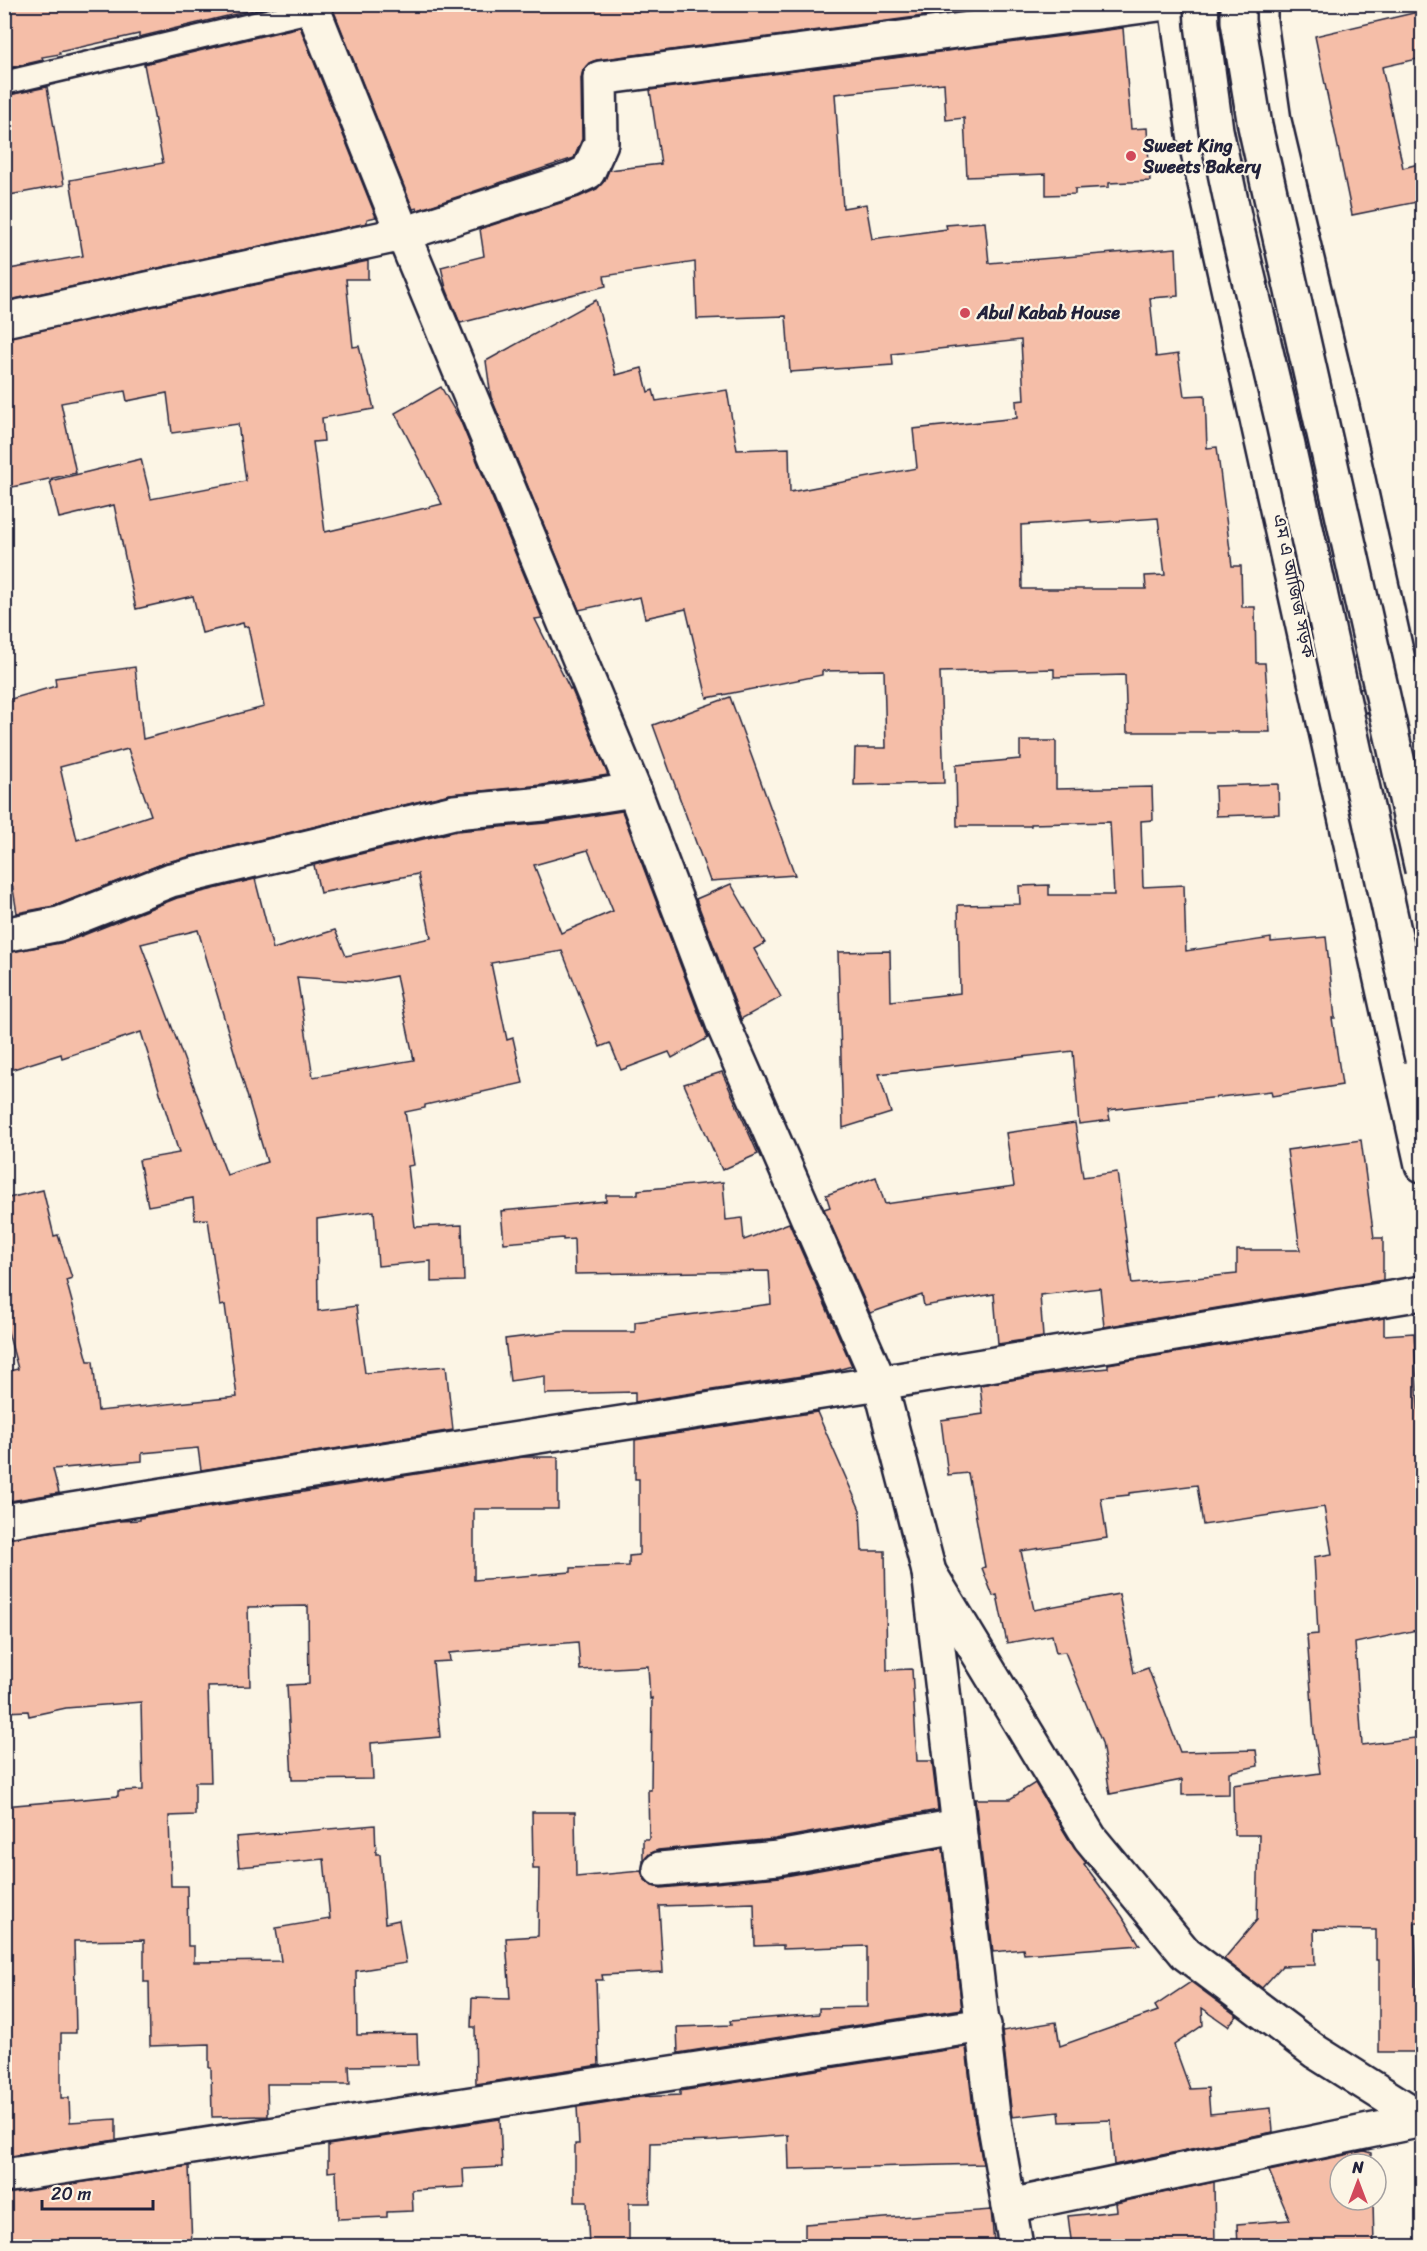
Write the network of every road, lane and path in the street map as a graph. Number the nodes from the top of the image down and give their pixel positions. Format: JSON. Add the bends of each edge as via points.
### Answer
{"nodes":[{"id":1,"x":1159,"y":4,"type":"edge"},
{"id":2,"x":1176,"y":4,"type":"edge"},
{"id":3,"x":1201,"y":4,"type":"edge"},
{"id":4,"x":1238,"y":4,"type":"edge"},
{"id":5,"x":1260,"y":4,"type":"edge"},
{"id":6,"x":313,"y":7,"type":"edge"},
{"id":7,"x":4,"y":83,"type":"edge"},
{"id":8,"x":403,"y":234,"type":"junction"},
{"id":9,"x":4,"y":320,"type":"edge"},
{"id":10,"x":1417,"y":688,"type":"edge"},
{"id":11,"x":1321,"y":710,"type":"junction"},
{"id":12,"x":1422,"y":768,"type":"edge"},
{"id":13,"x":634,"y":790,"type":"junction"},
{"id":14,"x":1422,"y":870,"type":"edge"},
{"id":15,"x":4,"y":935,"type":"edge"},
{"id":16,"x":1422,"y":1059,"type":"edge"},
{"id":17,"x":1422,"y":1165,"type":"edge"},
{"id":18,"x":1422,"y":1293,"type":"edge"},
{"id":19,"x":880,"y":1383,"type":"junction"},
{"id":20,"x":4,"y":1521,"type":"edge"},
{"id":21,"x":929,"y":1572,"type":"junction"},
{"id":22,"x":958,"y":1826,"type":"junction"},
{"id":23,"x":660,"y":1869,"type":"dead end"},
{"id":24,"x":984,"y":2025,"type":"junction"},
{"id":25,"x":1422,"y":2119,"type":"edge"},
{"id":26,"x":4,"y":2176,"type":"edge"},
{"id":27,"x":1009,"y":2206,"type":"junction"},
{"id":28,"x":1016,"y":2247,"type":"edge"}],
"edges":[{"from":1,"to":8,"type":"main road","via":[[600,78],[601,143],[588,172]]},
{"from":2,"to":11,"type":"main road","name":"এম এ আজিজ সড়ক","via":[[1194,134]]},
{"from":3,"to":16,"type":"main road","bridge":true,"via":[[1216,130],[1233,214],[1283,423]]},
{"from":4,"to":14,"type":"main road","bridge":true,"via":[[1254,126]]},
{"from":5,"to":10,"type":"main road","via":[[1274,121],[1345,418]]},
{"from":6,"to":7,"type":"lane"},
{"from":6,"to":8,"type":"main road"},
{"from":8,"to":9,"type":"main road"},
{"from":8,"to":13,"type":"main road"},
{"from":10,"to":11,"type":"lane"},
{"from":10,"to":12,"type":"main road"},
{"from":11,"to":17,"type":"main road","name":"এম এ আজিজ সড়ক"},
{"from":13,"to":15,"type":"main road","via":[[454,812],[171,880],[59,924]]},
{"from":13,"to":19,"type":"main road","via":[[725,1029]]},
{"from":18,"to":19,"type":"main road"},
{"from":19,"to":20,"type":"main road"},
{"from":19,"to":21,"type":"main road"},
{"from":21,"to":22,"type":"main road"},
{"from":21,"to":25,"type":"main road","via":[[1090,1838],[1186,1954],[1316,2052]]},
{"from":22,"to":23,"type":"main road","via":[[778,1858]]},
{"from":22,"to":24,"type":"main road"},
{"from":24,"to":26,"type":"main road"},
{"from":24,"to":27,"type":"main road","via":[[993,2115]]},
{"from":25,"to":27,"type":"main road"},
{"from":27,"to":28,"type":"main road"}]}
